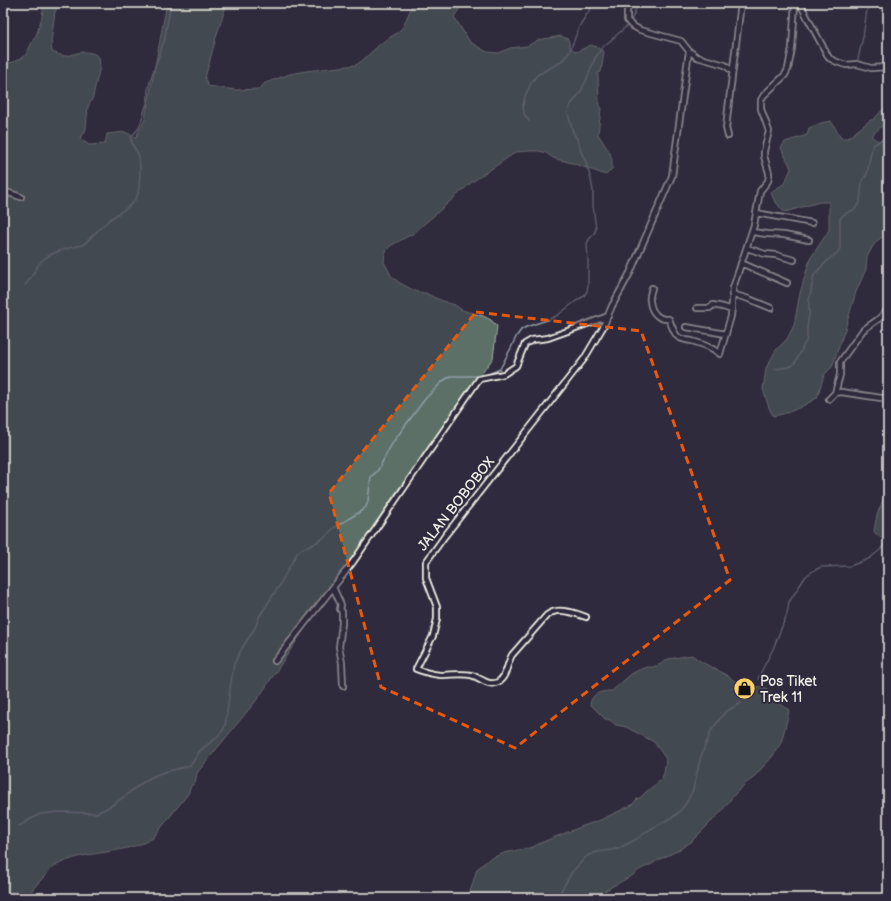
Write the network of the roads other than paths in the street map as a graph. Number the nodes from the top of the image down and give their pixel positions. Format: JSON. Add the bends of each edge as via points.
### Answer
{"nodes":[{"id":1,"x":631,"y":3,"type":"edge"},
{"id":2,"x":741,"y":3,"type":"edge"},
{"id":3,"x":795,"y":3,"type":"edge"},
{"id":4,"x":800,"y":3,"type":"edge"},
{"id":5,"x":689,"y":51,"type":"junction"},
{"id":6,"x":888,"y":67,"type":"edge"},
{"id":7,"x":732,"y":71,"type":"junction"},
{"id":8,"x":728,"y":136,"type":"dead end"},
{"id":9,"x":3,"y":191,"type":"edge"},
{"id":10,"x":22,"y":197,"type":"dead end"},
{"id":11,"x":756,"y":215,"type":"junction"},
{"id":12,"x":812,"y":223,"type":"dead end"},
{"id":13,"x":752,"y":232,"type":"junction"},
{"id":14,"x":809,"y":240,"type":"dead end"},
{"id":15,"x":746,"y":248,"type":"junction"},
{"id":16,"x":794,"y":260,"type":"dead end"},
{"id":17,"x":741,"y":263,"type":"junction"},
{"id":18,"x":787,"y":283,"type":"dead end"},
{"id":19,"x":652,"y":288,"type":"dead end"},
{"id":20,"x":732,"y":294,"type":"junction"},
{"id":21,"x":697,"y":308,"type":"dead end"},
{"id":22,"x":771,"y":308,"type":"dead end"},
{"id":23,"x":888,"y":309,"type":"edge"},
{"id":24,"x":732,"y":310,"type":"junction"},
{"id":25,"x":608,"y":316,"type":"junction"},
{"id":26,"x":686,"y":327,"type":"dead end"},
{"id":27,"x":726,"y":334,"type":"junction"},
{"id":28,"x":835,"y":393,"type":"junction"},
{"id":29,"x":829,"y":398,"type":"dead end"},
{"id":30,"x":888,"y":399,"type":"edge"},
{"id":31,"x":333,"y":587,"type":"junction"},
{"id":32,"x":586,"y":617,"type":"dead end"},
{"id":33,"x":275,"y":661,"type":"dead end"},
{"id":34,"x":343,"y":686,"type":"dead end"}],
"edges":[{"from":1,"to":5,"type":"street","via":[[627,10],[627,20],[631,25],[640,30],[681,41]]},
{"from":2,"to":7,"type":"street"},
{"from":3,"to":11,"type":"street","via":[[788,69],[761,100],[761,109],[769,131],[764,151],[769,176],[760,191]]},
{"from":4,"to":6,"type":"street","via":[[829,58],[846,65]]},
{"from":5,"to":7,"type":"street","via":[[697,57],[725,65]]},
{"from":5,"to":25,"type":"street","name":"JALAN BOBOBOX","via":[[672,176],[630,273]]},
{"from":7,"to":8,"type":"street","via":[[726,128]]},
{"from":9,"to":10,"type":"street"},
{"from":11,"to":12,"type":"street"},
{"from":11,"to":13,"type":"street"},
{"from":13,"to":14,"type":"street"},
{"from":13,"to":15,"type":"street"},
{"from":15,"to":16,"type":"street"},
{"from":15,"to":17,"type":"street"},
{"from":17,"to":18,"type":"street"},
{"from":17,"to":20,"type":"street"},
{"from":19,"to":27,"type":"street","via":[[650,301],[656,316],[669,319],[678,336],[709,347],[720,354]]},
{"from":20,"to":22,"type":"street"},
{"from":20,"to":24,"type":"street"},
{"from":21,"to":24,"type":"street","via":[[710,308],[713,305]]},
{"from":23,"to":28,"type":"street","via":[[863,330],[840,362],[840,375]]},
{"from":24,"to":27,"type":"street"},
{"from":25,"to":31,"type":"street","via":[[548,338],[532,340],[524,344],[516,366],[504,374],[479,378],[353,562]]},
{"from":25,"to":32,"type":"street","name":"JALAN BOBOBOX","via":[[584,359],[426,562],[426,578],[437,607],[437,619],[433,636],[416,669],[429,674],[471,675],[484,682],[498,682],[503,677],[512,655],[547,615],[553,611],[562,611]]},
{"from":26,"to":27,"type":"street"},
{"from":28,"to":29,"type":"street"},
{"from":28,"to":30,"type":"street"},
{"from":31,"to":33,"type":"street"},
{"from":31,"to":34,"type":"street","via":[[342,612],[339,647]]}]}
